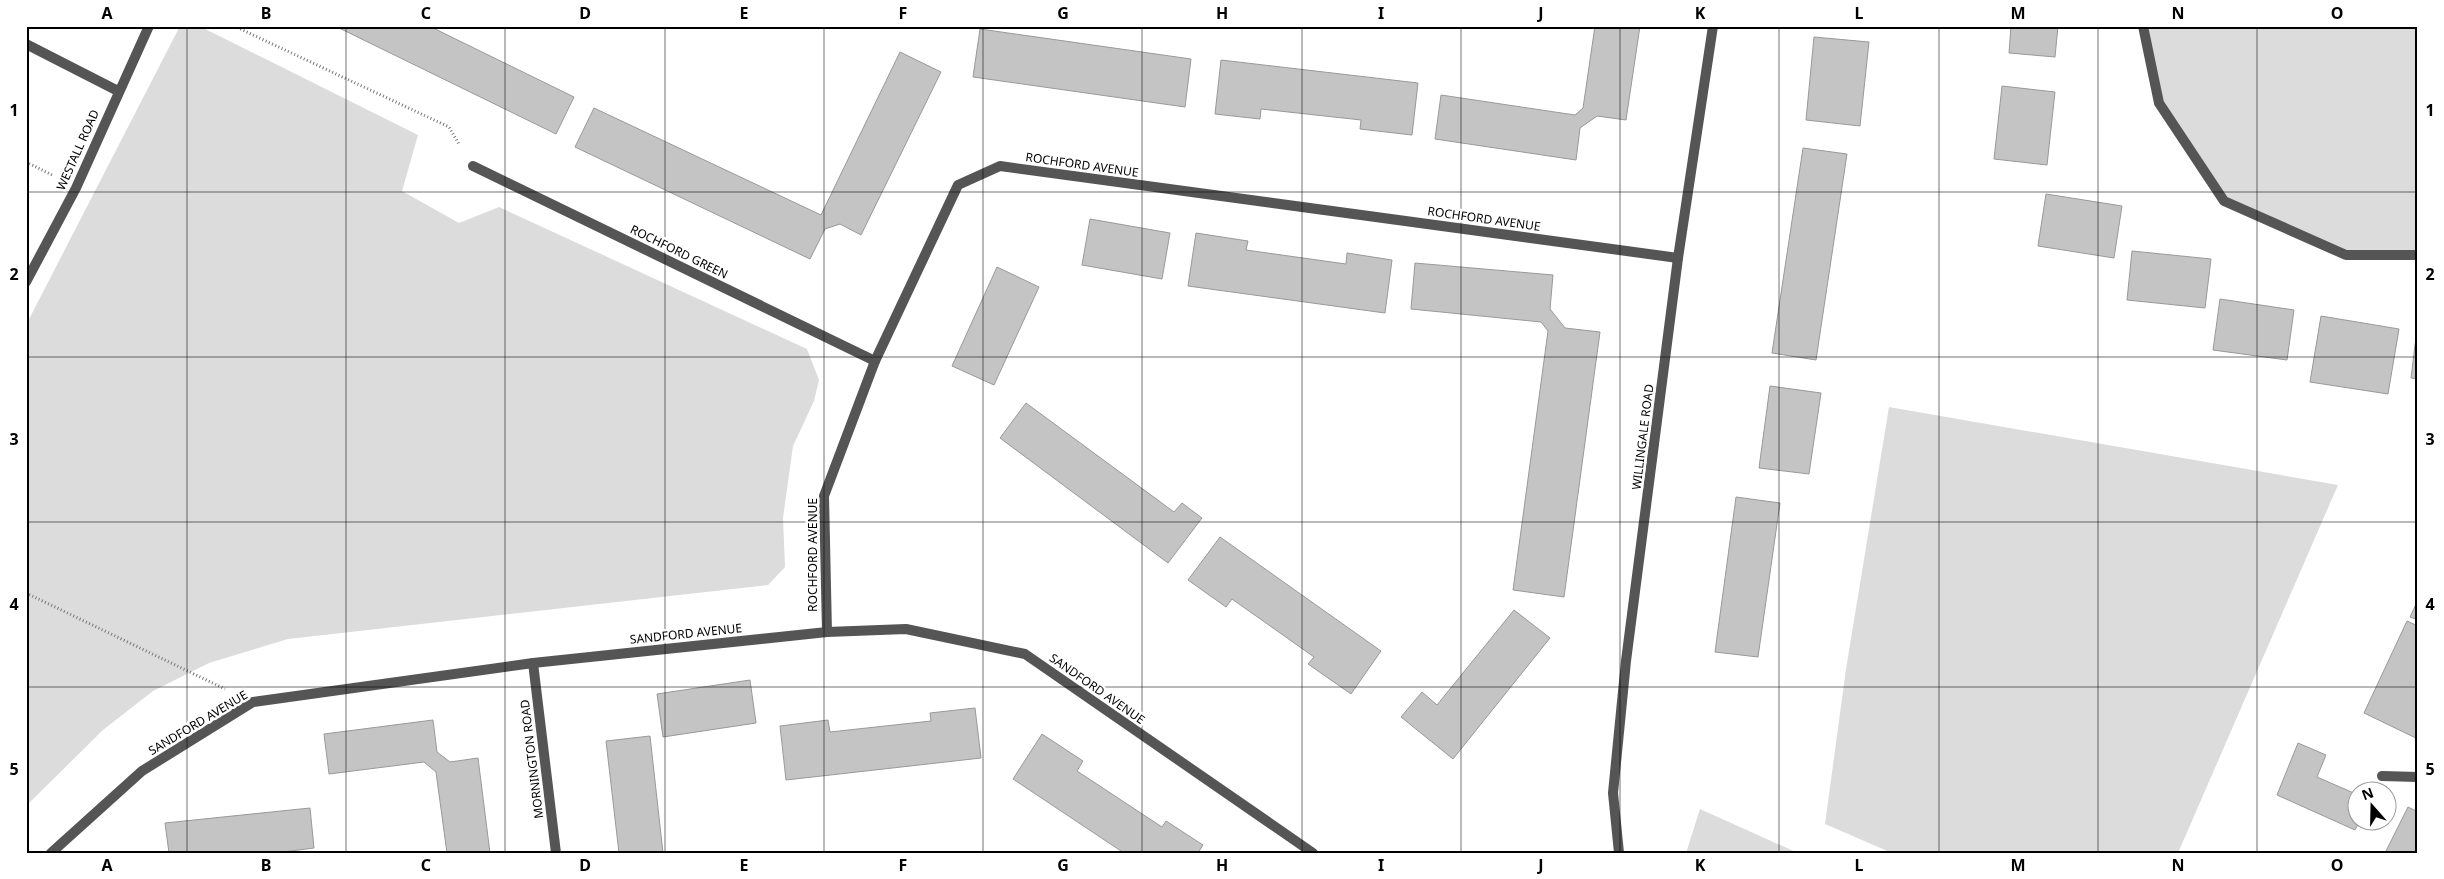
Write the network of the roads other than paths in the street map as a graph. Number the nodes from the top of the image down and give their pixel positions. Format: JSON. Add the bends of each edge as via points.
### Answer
{"nodes":[{"id":1,"x":149,"y":26,"type":"edge"},
{"id":2,"x":1713,"y":26,"type":"edge"},
{"id":3,"x":2143,"y":26,"type":"edge"},
{"id":4,"x":26,"y":44,"type":"edge"},
{"id":5,"x":118,"y":91,"type":"junction"},
{"id":6,"x":472,"y":166,"type":"road end"},
{"id":7,"x":2418,"y":255,"type":"edge"},
{"id":8,"x":1678,"y":258,"type":"junction"},
{"id":9,"x":26,"y":282,"type":"edge"},
{"id":10,"x":875,"y":361,"type":"junction"},
{"id":11,"x":827,"y":632,"type":"junction"},
{"id":12,"x":533,"y":663,"type":"junction"},
{"id":13,"x":2382,"y":776,"type":"dead end"},
{"id":14,"x":2418,"y":777,"type":"edge"},
{"id":15,"x":52,"y":853,"type":"edge"},
{"id":16,"x":556,"y":853,"type":"edge"},
{"id":17,"x":1312,"y":853,"type":"edge"},
{"id":18,"x":1619,"y":853,"type":"edge"}],
"edges":[{"from":1,"to":5,"type":"street","name":"WESTALL ROAD"},
{"from":2,"to":8,"type":"street","name":"WILLINGALE ROAD"},
{"from":3,"to":7,"type":"street","via":[[2159,103],[2224,201],[2346,255]]},
{"from":4,"to":5,"type":"street"},
{"from":5,"to":9,"type":"street","name":"WESTALL ROAD","via":[[76,188]]},
{"from":6,"to":10,"type":"street","name":"ROCHFORD GREEN"},
{"from":8,"to":10,"type":"street","name":"ROCHFORD AVENUE","via":[[1000,166],[958,185]]},
{"from":8,"to":18,"type":"street","name":"WILLINGALE ROAD","via":[[1622,700],[1613,793]]},
{"from":10,"to":11,"type":"street","name":"ROCHFORD AVENUE","via":[[824,496]]},
{"from":11,"to":12,"type":"street","name":"SANDFORD AVENUE"},
{"from":11,"to":17,"type":"street","name":"SANDFORD AVENUE","via":[[906,629],[1026,654]]},
{"from":12,"to":15,"type":"street","name":"SANDFORD AVENUE","via":[[253,702],[142,771]]},
{"from":12,"to":16,"type":"street","name":"MORNINGTON ROAD"},
{"from":13,"to":14,"type":"street"}]}
